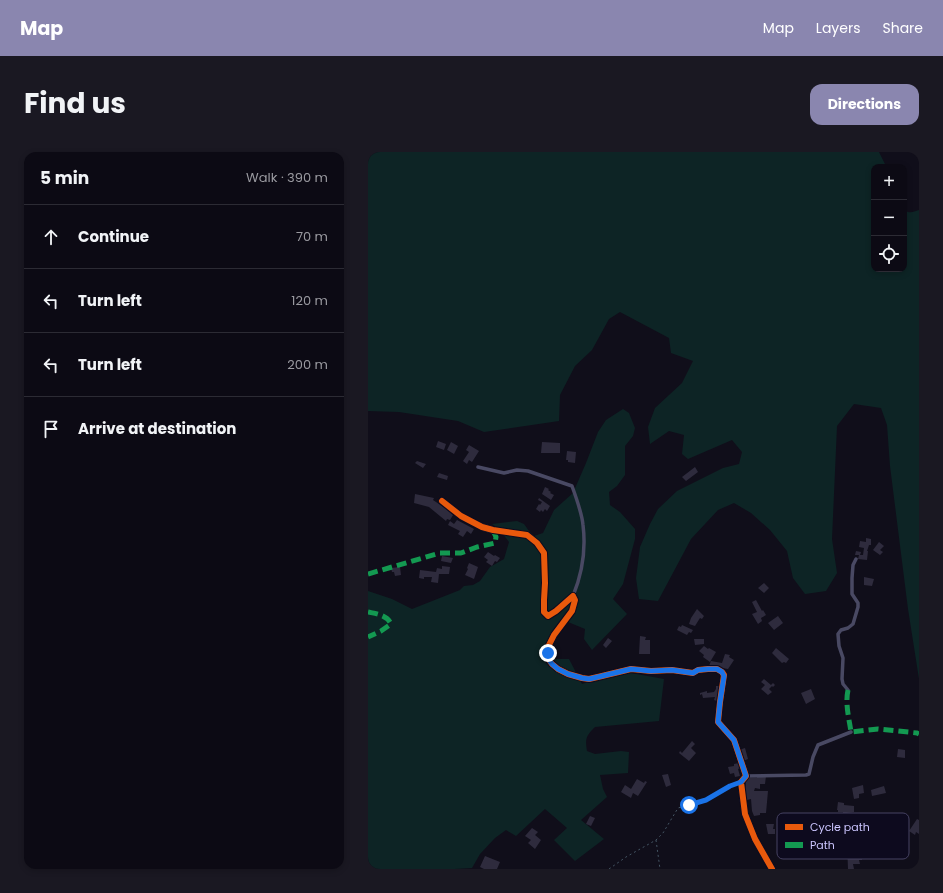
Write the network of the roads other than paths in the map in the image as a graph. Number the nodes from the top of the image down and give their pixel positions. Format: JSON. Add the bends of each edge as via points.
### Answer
{"nodes":[{"id":1,"x":478,"y":468,"type":"dead end"},
{"id":2,"x":442,"y":501,"type":"dead end"},
{"id":3,"x":856,"y":559,"type":"dead end"},
{"id":4,"x":573,"y":596,"type":"junction"},
{"id":5,"x":848,"y":690,"type":"dead end"},
{"id":6,"x":851,"y":732,"type":"dead end"},
{"id":7,"x":743,"y":779,"type":"junction"},
{"id":8,"x":772,"y":869,"type":"edge"}],
"edges":[{"from":1,"to":4,"type":"lane","via":[[504,473],[528,471],[572,486],[583,524],[584,549],[578,584]]},
{"from":2,"to":4,"type":"street","via":[[460,516],[482,527],[527,535],[537,543],[544,553],[544,612],[548,616]]},
{"from":3,"to":5,"type":"lane","via":[[853,564],[852,594],[858,607],[854,624],[838,634],[843,658],[842,679]]},
{"from":4,"to":7,"type":"street","via":[[575,600],[572,611],[548,647],[549,660],[552,664],[568,674],[589,679],[631,669],[693,673],[698,670],[717,669],[722,672],[724,676],[718,722],[734,740]]},
{"from":6,"to":7,"type":"lane","via":[[818,745],[812,757],[809,774]]},
{"from":7,"to":8,"type":"street","via":[[745,814]]}]}
